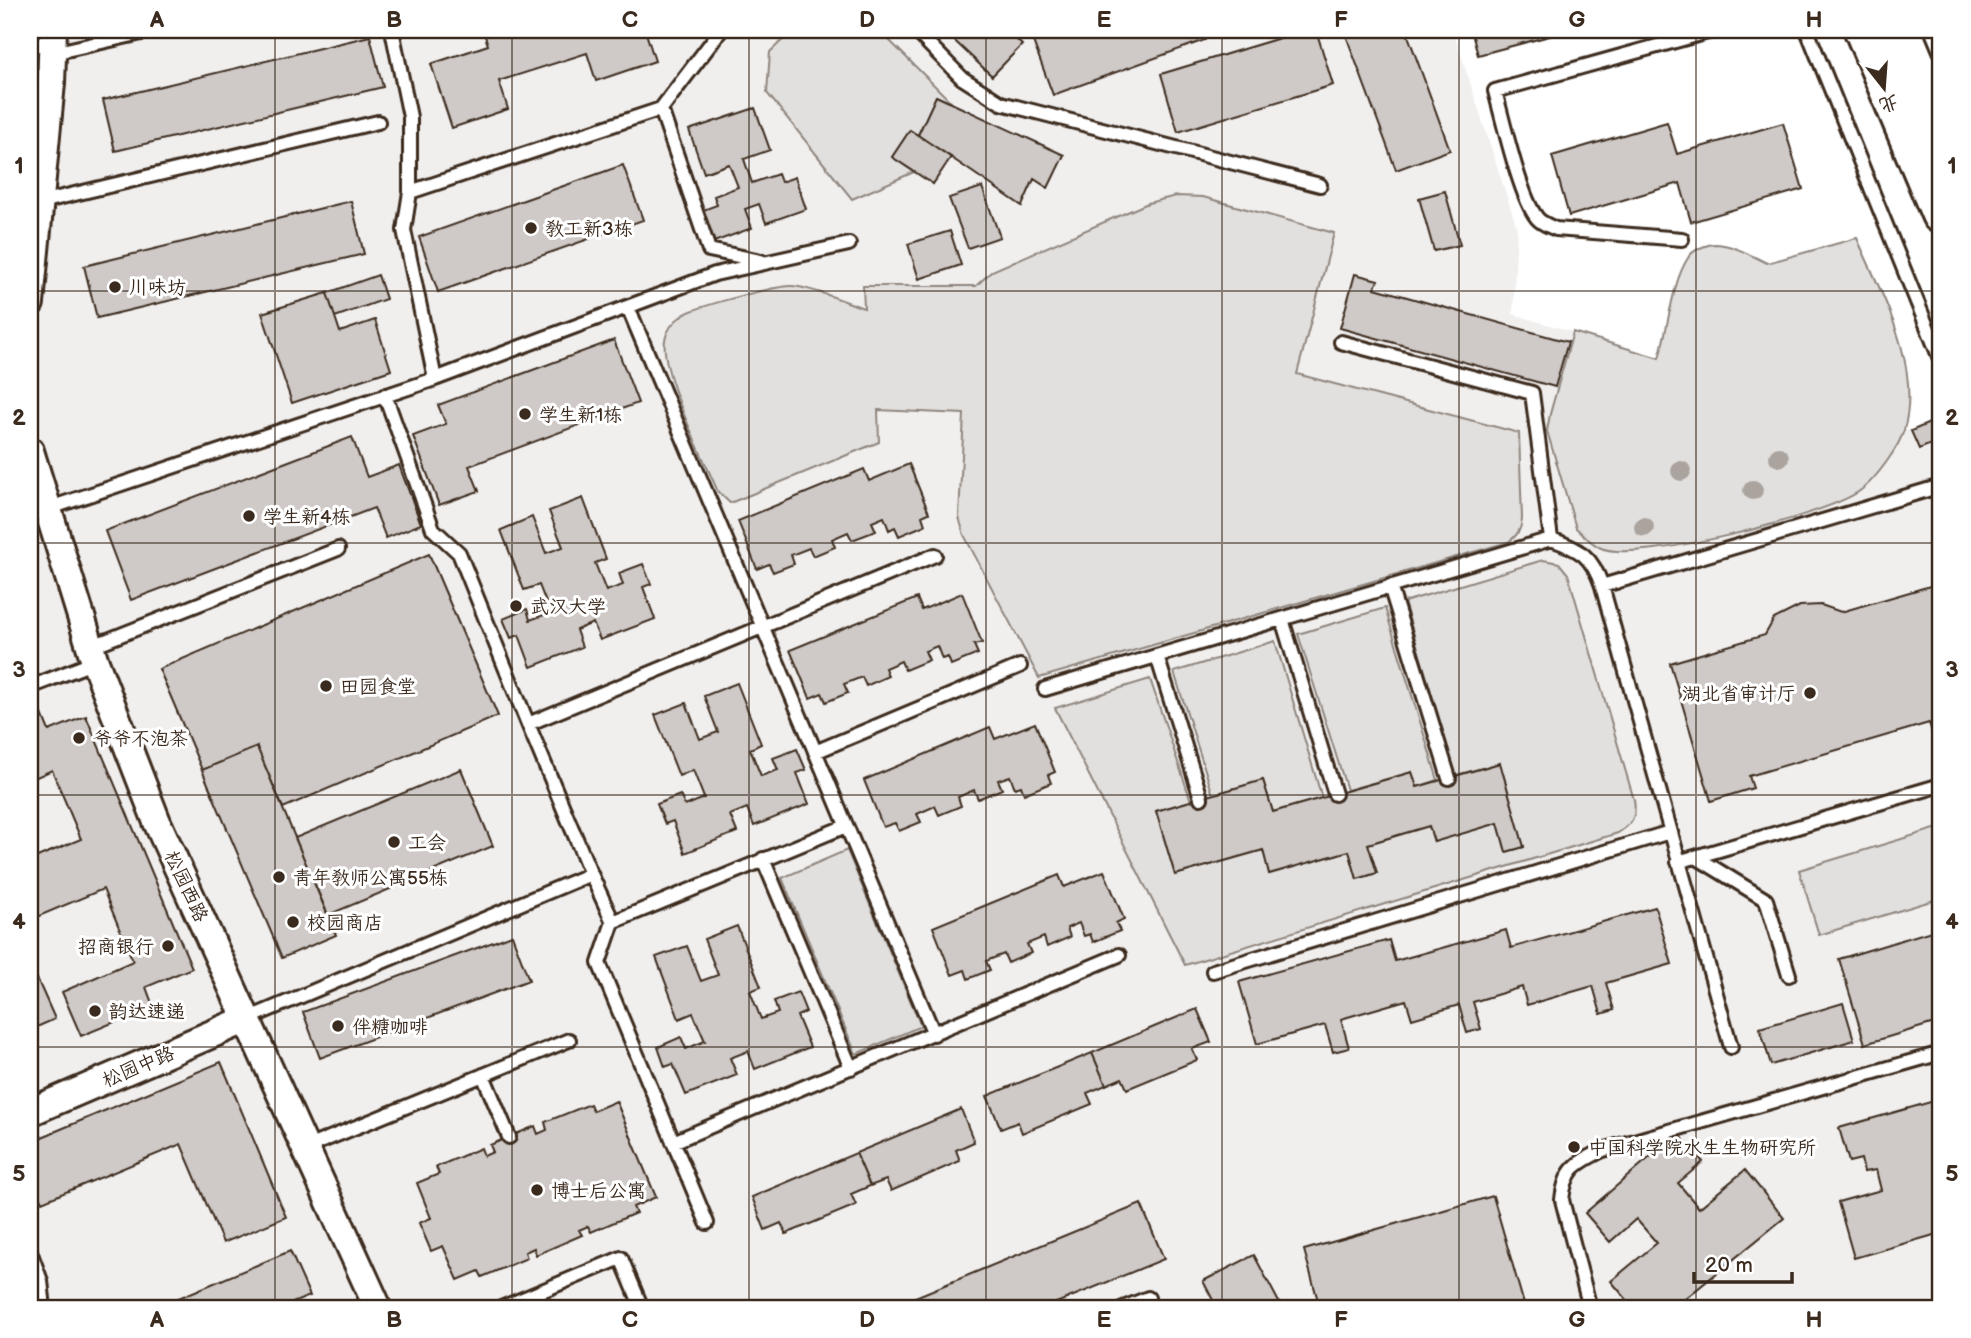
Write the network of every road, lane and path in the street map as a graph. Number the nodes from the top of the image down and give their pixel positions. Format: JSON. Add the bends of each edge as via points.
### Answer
{"nodes":[{"id":1,"x":155,"y":30,"type":"edge"},
{"id":2,"x":392,"y":30,"type":"edge"},
{"id":3,"x":721,"y":30,"type":"edge"},
{"id":4,"x":915,"y":30,"type":"edge"},
{"id":5,"x":1712,"y":30,"type":"edge"},
{"id":6,"x":1807,"y":30,"type":"edge"},
{"id":7,"x":1864,"y":30,"type":"edge"},
{"id":8,"x":1901,"y":30,"type":"edge"},
{"id":9,"x":47,"y":42,"type":"edge"},
{"id":10,"x":661,"y":109,"type":"junction"},
{"id":11,"x":379,"y":122,"type":"dead end"},
{"id":12,"x":1941,"y":125,"type":"edge"},
{"id":13,"x":1320,"y":185,"type":"dead end"},
{"id":14,"x":410,"y":192,"type":"junction"},
{"id":15,"x":41,"y":202,"type":"junction"},
{"id":16,"x":1941,"y":214,"type":"edge"},
{"id":17,"x":1682,"y":239,"type":"dead end"},
{"id":18,"x":849,"y":244,"type":"dead end"},
{"id":19,"x":764,"y":261,"type":"junction"},
{"id":20,"x":30,"y":303,"type":"edge"},
{"id":21,"x":628,"y":307,"type":"junction"},
{"id":22,"x":1341,"y":342,"type":"dead end"},
{"id":23,"x":1941,"y":361,"type":"edge"},
{"id":24,"x":435,"y":379,"type":"junction"},
{"id":25,"x":385,"y":395,"type":"junction"},
{"id":26,"x":30,"y":451,"type":"edge"},
{"id":27,"x":1941,"y":488,"type":"edge"},
{"id":28,"x":46,"y":509,"type":"junction"},
{"id":29,"x":1550,"y":539,"type":"junction"},
{"id":30,"x":338,"y":549,"type":"dead end"},
{"id":31,"x":934,"y":555,"type":"dead end"},
{"id":32,"x":1390,"y":586,"type":"junction"},
{"id":33,"x":1602,"y":586,"type":"junction"},
{"id":34,"x":1282,"y":619,"type":"junction"},
{"id":35,"x":762,"y":626,"type":"junction"},
{"id":36,"x":92,"y":655,"type":"junction"},
{"id":37,"x":1157,"y":656,"type":"junction"},
{"id":38,"x":1020,"y":666,"type":"dead end"},
{"id":39,"x":30,"y":687,"type":"edge"},
{"id":40,"x":1045,"y":689,"type":"dead end"},
{"id":41,"x":528,"y":724,"type":"junction"},
{"id":42,"x":815,"y":752,"type":"junction"},
{"id":43,"x":1449,"y":778,"type":"dead end"},
{"id":44,"x":1941,"y":785,"type":"edge"},
{"id":45,"x":1335,"y":794,"type":"dead end"},
{"id":46,"x":1201,"y":798,"type":"dead end"},
{"id":47,"x":846,"y":826,"type":"junction"},
{"id":48,"x":1670,"y":832,"type":"junction"},
{"id":49,"x":1696,"y":857,"type":"junction"},
{"id":50,"x":764,"y":859,"type":"junction"},
{"id":51,"x":1678,"y":862,"type":"junction"},
{"id":52,"x":591,"y":874,"type":"junction"},
{"id":53,"x":613,"y":922,"type":"junction"},
{"id":54,"x":1119,"y":956,"type":"dead end"},
{"id":55,"x":1213,"y":971,"type":"dead end"},
{"id":56,"x":1789,"y":975,"type":"dead end"},
{"id":57,"x":247,"y":1019,"type":"junction"},
{"id":58,"x":934,"y":1034,"type":"junction"},
{"id":59,"x":569,"y":1040,"type":"dead end"},
{"id":60,"x":1731,"y":1047,"type":"dead end"},
{"id":61,"x":1941,"y":1054,"type":"edge"},
{"id":62,"x":851,"y":1068,"type":"junction"},
{"id":63,"x":483,"y":1075,"type":"junction"},
{"id":64,"x":30,"y":1112,"type":"edge"},
{"id":65,"x":509,"y":1137,"type":"dead end"},
{"id":66,"x":673,"y":1142,"type":"junction"},
{"id":67,"x":305,"y":1149,"type":"junction"},
{"id":68,"x":707,"y":1223,"type":"dead end"},
{"id":69,"x":30,"y":1251,"type":"edge"},
{"id":70,"x":1148,"y":1298,"type":"dead end"},
{"id":71,"x":44,"y":1308,"type":"edge"},
{"id":72,"x":378,"y":1308,"type":"edge"},
{"id":73,"x":501,"y":1308,"type":"edge"},
{"id":74,"x":642,"y":1308,"type":"edge"},
{"id":75,"x":1123,"y":1308,"type":"edge"},
{"id":76,"x":1590,"y":1308,"type":"edge"}],
"edges":[{"from":1,"to":9,"type":"lane"},
{"from":2,"to":14,"type":"lane","via":[[410,117]]},
{"from":3,"to":10,"type":"lane"},
{"from":4,"to":13,"type":"lane","via":[[962,78],[1000,103]]},
{"from":5,"to":17,"type":"lane","via":[[1495,91],[1523,187],[1536,217],[1546,225]]},
{"from":6,"to":23,"type":"lane"},
{"from":7,"to":16,"type":"highway"},
{"from":8,"to":12,"type":"highway"},
{"from":9,"to":15,"type":"street"},
{"from":10,"to":14,"type":"lane"},
{"from":10,"to":19,"type":"lane","via":[[709,250]]},
{"from":11,"to":15,"type":"lane"},
{"from":14,"to":24,"type":"lane","via":[[404,230]]},
{"from":15,"to":20,"type":"street"},
{"from":18,"to":19,"type":"lane"},
{"from":19,"to":21,"type":"lane"},
{"from":21,"to":24,"type":"lane"},
{"from":21,"to":35,"type":"lane"},
{"from":22,"to":29,"type":"lane","via":[[1532,393]]},
{"from":24,"to":25,"type":"lane"},
{"from":25,"to":28,"type":"lane"},
{"from":25,"to":41,"type":"lane","via":[[433,529],[459,553]]},
{"from":26,"to":28,"type":"street","name":"松园西路"},
{"from":27,"to":33,"type":"lane"},
{"from":28,"to":36,"type":"street","name":"松园西路"},
{"from":29,"to":32,"type":"lane"},
{"from":29,"to":33,"type":"lane","via":[[1585,556],[1595,566]]},
{"from":30,"to":36,"type":"lane"},
{"from":31,"to":35,"type":"lane"},
{"from":32,"to":34,"type":"lane"},
{"from":32,"to":43,"type":"lane"},
{"from":33,"to":48,"type":"lane"},
{"from":34,"to":37,"type":"lane"},
{"from":34,"to":45,"type":"lane"},
{"from":35,"to":41,"type":"lane"},
{"from":35,"to":42,"type":"lane"},
{"from":36,"to":39,"type":"lane"},
{"from":36,"to":57,"type":"street","name":"松园西路","via":[[157,822]]},
{"from":37,"to":40,"type":"lane"},
{"from":37,"to":46,"type":"lane"},
{"from":38,"to":42,"type":"lane"},
{"from":41,"to":52,"type":"lane"},
{"from":42,"to":47,"type":"lane"},
{"from":44,"to":49,"type":"lane"},
{"from":47,"to":50,"type":"lane"},
{"from":47,"to":58,"type":"lane"},
{"from":48,"to":51,"type":"lane"},
{"from":48,"to":55,"type":"lane"},
{"from":49,"to":51,"type":"lane"},
{"from":49,"to":56,"type":"lane","via":[[1766,900]]},
{"from":50,"to":53,"type":"lane"},
{"from":50,"to":62,"type":"lane"},
{"from":51,"to":60,"type":"lane"},
{"from":52,"to":53,"type":"lane"},
{"from":52,"to":57,"type":"lane"},
{"from":53,"to":66,"type":"lane","via":[[599,963]]},
{"from":54,"to":58,"type":"lane"},
{"from":57,"to":64,"type":"street","name":"松园中路"},
{"from":57,"to":67,"type":"street","name":"松园西路"},
{"from":58,"to":62,"type":"lane"},
{"from":59,"to":63,"type":"lane"},
{"from":61,"to":76,"type":"lane","via":[[1603,1150],[1581,1161],[1570,1170],[1562,1200]]},
{"from":62,"to":66,"type":"lane"},
{"from":63,"to":65,"type":"lane"},
{"from":63,"to":67,"type":"lane"},
{"from":66,"to":68,"type":"lane"},
{"from":67,"to":72,"type":"street","name":"松园西路"},
{"from":69,"to":71,"type":"lane","via":[[41,1281]]},
{"from":70,"to":75,"type":"lane"},
{"from":73,"to":74,"type":"lane","via":[[621,1258]]}]}
